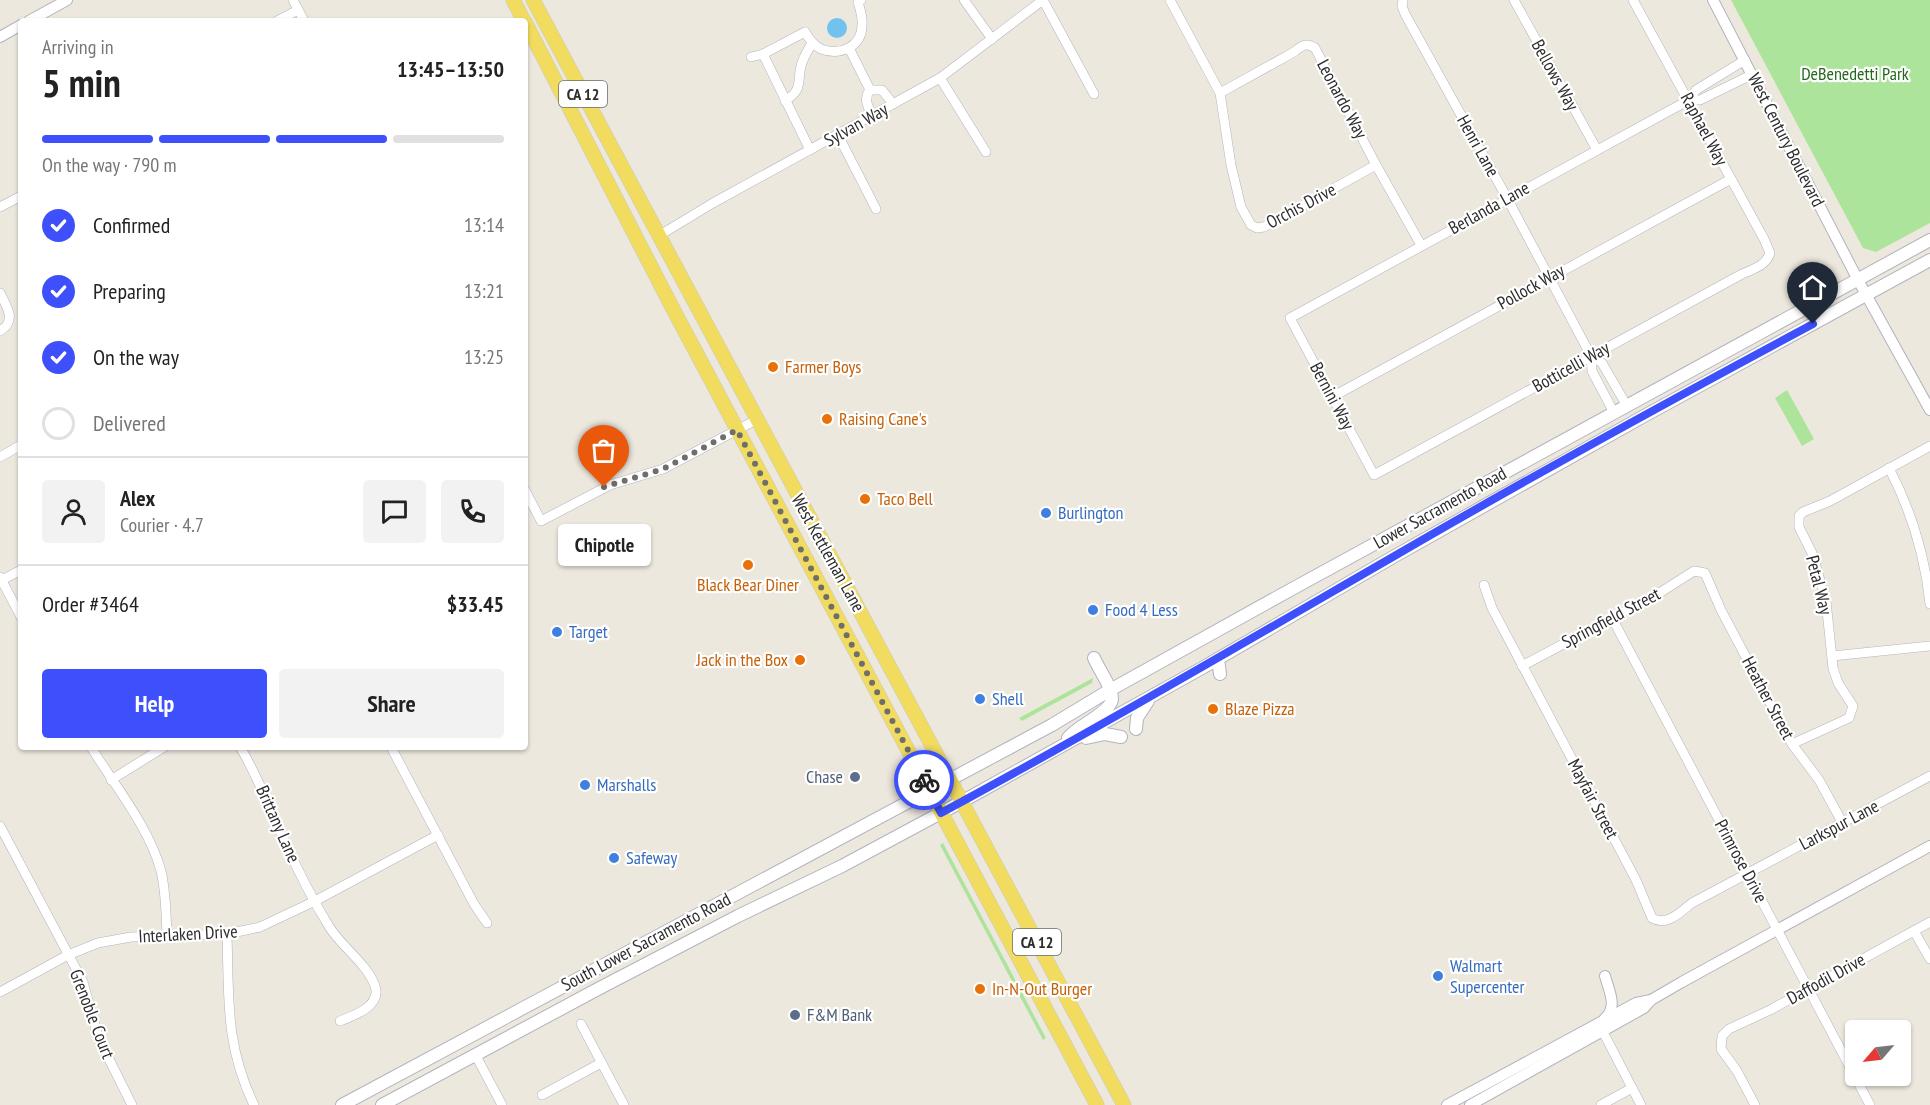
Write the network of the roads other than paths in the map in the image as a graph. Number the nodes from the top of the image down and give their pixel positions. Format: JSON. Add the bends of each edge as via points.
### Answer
{"nodes":[{"id":1,"x":293,"y":0,"type":"edge"},
{"id":2,"x":513,"y":0,"type":"edge"},
{"id":3,"x":533,"y":0,"type":"edge"},
{"id":4,"x":861,"y":0,"type":"edge"},
{"id":5,"x":964,"y":0,"type":"edge"},
{"id":6,"x":1043,"y":0,"type":"edge"},
{"id":7,"x":1171,"y":0,"type":"edge"},
{"id":8,"x":1403,"y":0,"type":"edge"},
{"id":9,"x":1514,"y":0,"type":"edge"},
{"id":10,"x":1633,"y":0,"type":"edge"},
{"id":11,"x":1713,"y":0,"type":"edge"},
{"id":12,"x":64,"y":1,"type":"edge"},
{"id":13,"x":298,"y":9,"type":"junction"},
{"id":14,"x":34,"y":18,"type":"edge"},
{"id":15,"x":282,"y":18,"type":"edge"},
{"id":16,"x":302,"y":18,"type":"edge"},
{"id":17,"x":523,"y":18,"type":"edge"},
{"id":18,"x":18,"y":27,"type":"edge"},
{"id":19,"x":528,"y":28,"type":"edge"},
{"id":20,"x":0,"y":37,"type":"edge"},
{"id":21,"x":992,"y":39,"type":"junction"},
{"id":22,"x":813,"y":43,"type":"junction"},
{"id":23,"x":849,"y":48,"type":"junction"},
{"id":24,"x":763,"y":54,"type":"junction"},
{"id":25,"x":751,"y":57,"type":"dead end"},
{"id":26,"x":1745,"y":60,"type":"junction"},
{"id":27,"x":1753,"y":75,"type":"junction"},
{"id":28,"x":940,"y":78,"type":"junction"},
{"id":29,"x":870,"y":90,"type":"junction"},
{"id":30,"x":1220,"y":93,"type":"junction"},
{"id":31,"x":1094,"y":94,"type":"dead end"},
{"id":32,"x":1689,"y":100,"type":"junction"},
{"id":33,"x":785,"y":101,"type":"junction"},
{"id":34,"x":893,"y":105,"type":"junction"},
{"id":35,"x":872,"y":116,"type":"junction"},
{"id":36,"x":838,"y":135,"type":"junction"},
{"id":37,"x":810,"y":150,"type":"junction"},
{"id":38,"x":1597,"y":150,"type":"junction"},
{"id":39,"x":986,"y":152,"type":"dead end"},
{"id":40,"x":1376,"y":165,"type":"junction"},
{"id":41,"x":1731,"y":178,"type":"junction"},
{"id":42,"x":18,"y":198,"type":"edge"},
{"id":43,"x":1507,"y":198,"type":"junction"},
{"id":44,"x":0,"y":207,"type":"edge"},
{"id":45,"x":876,"y":209,"type":"dead end"},
{"id":46,"x":660,"y":235,"type":"junction"},
{"id":47,"x":1930,"y":240,"type":"edge"},
{"id":48,"x":1421,"y":245,"type":"junction"},
{"id":49,"x":1768,"y":259,"type":"joint"},
{"id":50,"x":1930,"y":260,"type":"edge"},
{"id":51,"x":1549,"y":277,"type":"junction"},
{"id":52,"x":1858,"y":280,"type":"junction"},
{"id":53,"x":0,"y":293,"type":"edge"},
{"id":54,"x":1867,"y":295,"type":"junction"},
{"id":55,"x":1290,"y":318,"type":"joint"},
{"id":56,"x":0,"y":331,"type":"edge"},
{"id":57,"x":1591,"y":356,"type":"junction"},
{"id":58,"x":1332,"y":397,"type":"junction"},
{"id":59,"x":1627,"y":406,"type":"junction"},
{"id":60,"x":1930,"y":410,"type":"edge"},
{"id":61,"x":1614,"y":413,"type":"junction"},
{"id":62,"x":756,"y":420,"type":"junction"},
{"id":63,"x":737,"y":430,"type":"junction"},
{"id":64,"x":1930,"y":446,"type":"edge"},
{"id":65,"x":18,"y":447,"type":"edge"},
{"id":66,"x":0,"y":457,"type":"edge"},
{"id":67,"x":1889,"y":468,"type":"junction"},
{"id":68,"x":1374,"y":475,"type":"joint"},
{"id":69,"x":528,"y":496,"type":"edge"},
{"id":70,"x":18,"y":571,"type":"edge"},
{"id":71,"x":1700,"y":571,"type":"joint"},
{"id":72,"x":1,"y":579,"type":"edge"},
{"id":73,"x":1484,"y":585,"type":"dead end"},
{"id":74,"x":1930,"y":604,"type":"edge"},
{"id":75,"x":18,"y":611,"type":"edge"},
{"id":76,"x":1612,"y":618,"type":"junction"},
{"id":77,"x":1930,"y":646,"type":"edge"},
{"id":78,"x":1832,"y":656,"type":"junction"},
{"id":79,"x":1094,"y":658,"type":"dead end"},
{"id":80,"x":1218,"y":659,"type":"junction"},
{"id":81,"x":1522,"y":666,"type":"junction"},
{"id":82,"x":1225,"y":671,"type":"dead end"},
{"id":83,"x":1110,"y":690,"type":"junction"},
{"id":84,"x":1161,"y":691,"type":"junction"},
{"id":85,"x":1136,"y":729,"type":"dead end"},
{"id":86,"x":1121,"y":737,"type":"dead end"},
{"id":87,"x":1792,"y":744,"type":"junction"},
{"id":88,"x":1062,"y":746,"type":"junction"},
{"id":89,"x":93,"y":750,"type":"edge"},
{"id":90,"x":159,"y":750,"type":"edge"},
{"id":91,"x":242,"y":750,"type":"edge"},
{"id":92,"x":393,"y":750,"type":"edge"},
{"id":93,"x":1930,"y":776,"type":"edge"},
{"id":94,"x":111,"y":780,"type":"junction"},
{"id":95,"x":951,"y":780,"type":"junction"},
{"id":96,"x":930,"y":791,"type":"junction"},
{"id":97,"x":963,"y":801,"type":"junction"},
{"id":98,"x":941,"y":813,"type":"junction"},
{"id":99,"x":1842,"y":822,"type":"junction"},
{"id":100,"x":0,"y":826,"type":"edge"},
{"id":101,"x":438,"y":835,"type":"junction"},
{"id":102,"x":1930,"y":846,"type":"edge"},
{"id":103,"x":1748,"y":873,"type":"junction"},
{"id":104,"x":315,"y":901,"type":"junction"},
{"id":105,"x":1930,"y":922,"type":"edge"},
{"id":106,"x":488,"y":923,"type":"dead end"},
{"id":107,"x":1777,"y":930,"type":"junction"},
{"id":108,"x":1914,"y":931,"type":"junction"},
{"id":109,"x":227,"y":934,"type":"junction"},
{"id":110,"x":166,"y":935,"type":"junction"},
{"id":111,"x":68,"y":955,"type":"junction"},
{"id":112,"x":1930,"y":959,"type":"edge"},
{"id":113,"x":1808,"y":989,"type":"junction"},
{"id":114,"x":0,"y":992,"type":"edge"},
{"id":115,"x":1651,"y":1000,"type":"junction"},
{"id":116,"x":1636,"y":1003,"type":"junction"},
{"id":117,"x":507,"y":1016,"type":"junction"},
{"id":118,"x":340,"y":1022,"type":"dead end"},
{"id":119,"x":581,"y":1024,"type":"dead end"},
{"id":120,"x":1602,"y":1027,"type":"junction"},
{"id":121,"x":475,"y":1054,"type":"junction"},
{"id":122,"x":601,"y":1063,"type":"junction"},
{"id":123,"x":1632,"y":1088,"type":"junction"},
{"id":124,"x":542,"y":1095,"type":"dead end"},
{"id":125,"x":132,"y":1105,"type":"edge"},
{"id":126,"x":254,"y":1105,"type":"edge"},
{"id":127,"x":342,"y":1105,"type":"edge"},
{"id":128,"x":382,"y":1105,"type":"edge"},
{"id":129,"x":502,"y":1105,"type":"edge"},
{"id":130,"x":624,"y":1105,"type":"edge"},
{"id":131,"x":1097,"y":1105,"type":"edge"},
{"id":132,"x":1124,"y":1105,"type":"edge"},
{"id":133,"x":1447,"y":1105,"type":"edge"},
{"id":134,"x":1470,"y":1105,"type":"edge"},
{"id":135,"x":1601,"y":1105,"type":"edge"},
{"id":136,"x":1641,"y":1105,"type":"edge"},
{"id":137,"x":1755,"y":1105,"type":"edge"},
{"id":138,"x":1870,"y":1105,"type":"edge"}],
"edges":[{"from":1,"to":13,"type":"street"},
{"from":2,"to":17,"type":"main road","name":"West Kettleman Lane","number":"CA 12"},
{"from":3,"to":46,"type":"main road","name":"West Kettleman Lane","number":"CA 12"},
{"from":4,"to":23,"type":"street","via":[[858,2],[863,27]]},
{"from":5,"to":21,"type":"street"},
{"from":6,"to":21,"type":"street","name":"Sylvan Way"},
{"from":6,"to":31,"type":"street"},
{"from":7,"to":30,"type":"street"},
{"from":8,"to":43,"type":"street","name":"Henri Lane","via":[[1405,14]]},
{"from":9,"to":38,"type":"street","name":"Bellows Way"},
{"from":10,"to":32,"type":"street","name":"Raphael Way"},
{"from":11,"to":26,"type":"street","name":"West Century Boulevard"},
{"from":12,"to":14,"type":"street"},
{"from":13,"to":15,"type":"street"},
{"from":13,"to":16,"type":"street"},
{"from":18,"to":20,"type":"street"},
{"from":19,"to":63,"type":"main road","name":"West Kettleman Lane","number":"CA 12"},
{"from":21,"to":28,"type":"street","name":"Sylvan Way"},
{"from":22,"to":23,"type":"street","via":[[831,51]]},
{"from":22,"to":24,"type":"street","via":[[805,32]]},
{"from":22,"to":33,"type":"street","via":[[801,65],[799,87]]},
{"from":23,"to":29,"type":"street"},
{"from":24,"to":25,"type":"street"},
{"from":24,"to":33,"type":"street"},
{"from":26,"to":27,"type":"street","name":"West Century Boulevard"},
{"from":26,"to":32,"type":"street","name":"Berlanda Lane","via":[[1695,90]]},
{"from":27,"to":32,"type":"street","name":"Berlanda Lane","via":[[1700,100]]},
{"from":27,"to":52,"type":"street","name":"West Century Boulevard"},
{"from":28,"to":34,"type":"street","name":"Sylvan Way"},
{"from":28,"to":39,"type":"street"},
{"from":29,"to":34,"type":"street","via":[[882,90]]},
{"from":29,"to":35,"type":"street","via":[[866,102]]},
{"from":30,"to":40,"type":"street","name":"Leonardo Way","via":[[1301,45],[1309,45],[1319,55]]},
{"from":30,"to":40,"type":"street","name":"Orchis Drive","via":[[1236,191],[1245,216],[1257,228]]},
{"from":32,"to":38,"type":"street","name":"Berlanda Lane"},
{"from":32,"to":41,"type":"street","name":"Raphael Way"},
{"from":33,"to":37,"type":"street"},
{"from":34,"to":35,"type":"street","name":"Sylvan Way"},
{"from":35,"to":36,"type":"street","name":"Sylvan Way"},
{"from":36,"to":37,"type":"street","name":"Sylvan Way"},
{"from":36,"to":45,"type":"street"},
{"from":37,"to":46,"type":"street","name":"Sylvan Way"},
{"from":38,"to":43,"type":"street","name":"Berlanda Lane"},
{"from":40,"to":48,"type":"street","name":"Leonardo Way"},
{"from":41,"to":49,"type":"street","name":"Raphael Way","via":[[1764,239],[1770,253]]},
{"from":41,"to":51,"type":"street","name":"Pollock Way"},
{"from":42,"to":44,"type":"street"},
{"from":43,"to":48,"type":"street","name":"Berlanda Lane"},
{"from":43,"to":51,"type":"street","name":"Henri Lane"},
{"from":46,"to":62,"type":"main road","name":"West Kettleman Lane","number":"CA 12"},
{"from":47,"to":52,"type":"main road","name":"Lower Sacramento Road"},
{"from":48,"to":55,"type":"street","name":"Berlanda Lane"},
{"from":49,"to":57,"type":"street","name":"Botticelli Way"},
{"from":50,"to":54,"type":"main road","name":"Lower Sacramento Road"},
{"from":51,"to":57,"type":"street","name":"Henri Lane"},
{"from":51,"to":58,"type":"street","name":"Pollock Way"},
{"from":52,"to":54,"type":"street","name":"West Century Boulevard"},
{"from":52,"to":59,"type":"main road","name":"Lower Sacramento Road"},
{"from":53,"to":56,"type":"street","via":[[10,312],[10,321]]},
{"from":54,"to":60,"type":"street","name":"West Century Boulevard"},
{"from":54,"to":80,"type":"main road","name":"Lower Sacramento Road","via":[[1511,490]]},
{"from":55,"to":58,"type":"street","name":"Bernini Way"},
{"from":57,"to":59,"type":"street","name":"Henri Lane","via":[[1602,363]]},
{"from":57,"to":61,"type":"street","name":"Henri Lane","via":[[1592,371]]},
{"from":57,"to":68,"type":"street","name":"Botticelli Way"},
{"from":58,"to":68,"type":"street","name":"Bernini Way"},
{"from":59,"to":61,"type":"main road","name":"Lower Sacramento Road"},
{"from":61,"to":83,"type":"main road","name":"Lower Sacramento Road"},
{"from":62,"to":63,"type":"street"},
{"from":62,"to":95,"type":"main road","name":"West Kettleman Lane","number":"CA 12"},
{"from":63,"to":69,"type":"street","via":[[663,469],[610,485],[541,520]]},
{"from":63,"to":96,"type":"main road","name":"West Kettleman Lane","number":"CA 12"},
{"from":64,"to":67,"type":"street"},
{"from":65,"to":66,"type":"street"},
{"from":67,"to":74,"type":"street","via":[[1918,537]]},
{"from":67,"to":78,"type":"street","name":"Petal Way","via":[[1799,516],[1799,526],[1824,592]]},
{"from":70,"to":72,"type":"street"},
{"from":71,"to":76,"type":"street","name":"Springfield Street"},
{"from":71,"to":87,"type":"street","name":"Heather Street","via":[[1705,573]]},
{"from":72,"to":75,"type":"street"},
{"from":73,"to":81,"type":"street","name":"Mayfair Street","via":[[1491,608]]},
{"from":76,"to":81,"type":"street","name":"Springfield Street"},
{"from":76,"to":103,"type":"street","name":"Primrose Drive"},
{"from":77,"to":78,"type":"street"},
{"from":78,"to":87,"type":"street","name":"Petal Way","via":[[1838,683],[1851,700],[1852,712],[1849,718]]},
{"from":79,"to":83,"type":"main road"},
{"from":80,"to":82,"type":"main road"},
{"from":80,"to":84,"type":"main road","name":"Lower Sacramento Road"},
{"from":81,"to":103,"type":"street","name":"Mayfair Street","via":[[1636,880],[1652,918],[1666,921]]},
{"from":83,"to":88,"type":"main road","via":[[1110,707],[1072,732]]},
{"from":83,"to":95,"type":"main road","name":"Lower Sacramento Road"},
{"from":84,"to":85,"type":"main road","via":[[1141,710]]},
{"from":84,"to":88,"type":"main road","name":"Lower Sacramento Road"},
{"from":86,"to":88,"type":"main road","via":[[1090,736]]},
{"from":87,"to":99,"type":"street","name":"Heather Street","via":[[1819,780]]},
{"from":88,"to":97,"type":"main road","name":"Lower Sacramento Road"},
{"from":89,"to":94,"type":"street"},
{"from":90,"to":94,"type":"street"},
{"from":91,"to":104,"type":"street","name":"Brittany Lane"},
{"from":92,"to":101,"type":"street"},
{"from":93,"to":99,"type":"street","name":"Larkspur Lane"},
{"from":94,"to":110,"type":"street","via":[[154,852],[164,884]]},
{"from":95,"to":96,"type":"main road","name":"South Lower Sacramento Road"},
{"from":95,"to":97,"type":"main road","name":"West Kettleman Lane","number":"CA 12"},
{"from":96,"to":98,"type":"main road","name":"West Kettleman Lane","number":"CA 12"},
{"from":96,"to":117,"type":"main road","name":"South Lower Sacramento Road"},
{"from":97,"to":98,"type":"main road","name":"Lower Sacramento Road"},
{"from":97,"to":132,"type":"main road","name":"West Kettleman Lane","number":"CA 12"},
{"from":98,"to":121,"type":"main road","name":"South Lower Sacramento Road"},
{"from":98,"to":131,"type":"main road","name":"West Kettleman Lane","number":"CA 12"},
{"from":99,"to":103,"type":"street","name":"Larkspur Lane"},
{"from":100,"to":111,"type":"street","name":"Grenoble Court"},
{"from":101,"to":104,"type":"street","name":"Interlaken Drive"},
{"from":101,"to":106,"type":"street"},
{"from":102,"to":107,"type":"street"},
{"from":103,"to":107,"type":"street","name":"Primrose Drive"},
{"from":104,"to":109,"type":"street","name":"Interlaken Drive","via":[[260,927]]},
{"from":104,"to":118,"type":"street","name":"Brittany Lane","via":[[333,933],[355,955],[375,988],[370,1005]]},
{"from":105,"to":108,"type":"street","name":"Daffodil Drive"},
{"from":107,"to":113,"type":"street","name":"Primrose Drive"},
{"from":107,"to":115,"type":"street"},
{"from":108,"to":112,"type":"street"},
{"from":108,"to":113,"type":"street","name":"Daffodil Drive"},
{"from":109,"to":110,"type":"street","name":"Interlaken Drive"},
{"from":109,"to":126,"type":"street","via":[[231,1035],[237,1064]]},
{"from":110,"to":111,"type":"street","name":"Interlaken Drive","via":[[109,940]]},
{"from":111,"to":114,"type":"street","name":"Interlaken Drive"},
{"from":111,"to":125,"type":"street","name":"Grenoble Court","via":[[85,989],[100,1044]]},
{"from":113,"to":137,"type":"street","name":"Daffodil Drive","via":[[1722,1036],[1721,1049]]},
{"from":113,"to":138,"type":"street","name":"Primrose Drive"},
{"from":115,"to":116,"type":"street"},
{"from":115,"to":120,"type":"street","via":[[1644,1008]]},
{"from":116,"to":120,"type":"street"},
{"from":116,"to":120,"type":"street","via":[[1621,1004],[1605,976],[1612,1007]]},
{"from":117,"to":121,"type":"main road","via":[[499,1029],[476,1042]]},
{"from":117,"to":127,"type":"main road","name":"South Lower Sacramento Road"},
{"from":119,"to":122,"type":"street"},
{"from":120,"to":123,"type":"street"},
{"from":120,"to":133,"type":"street"},
{"from":120,"to":134,"type":"street"},
{"from":121,"to":128,"type":"main road","name":"South Lower Sacramento Road"},
{"from":121,"to":129,"type":"street"},
{"from":122,"to":124,"type":"street"},
{"from":122,"to":130,"type":"street"},
{"from":123,"to":135,"type":"street"},
{"from":123,"to":136,"type":"street"}]}
